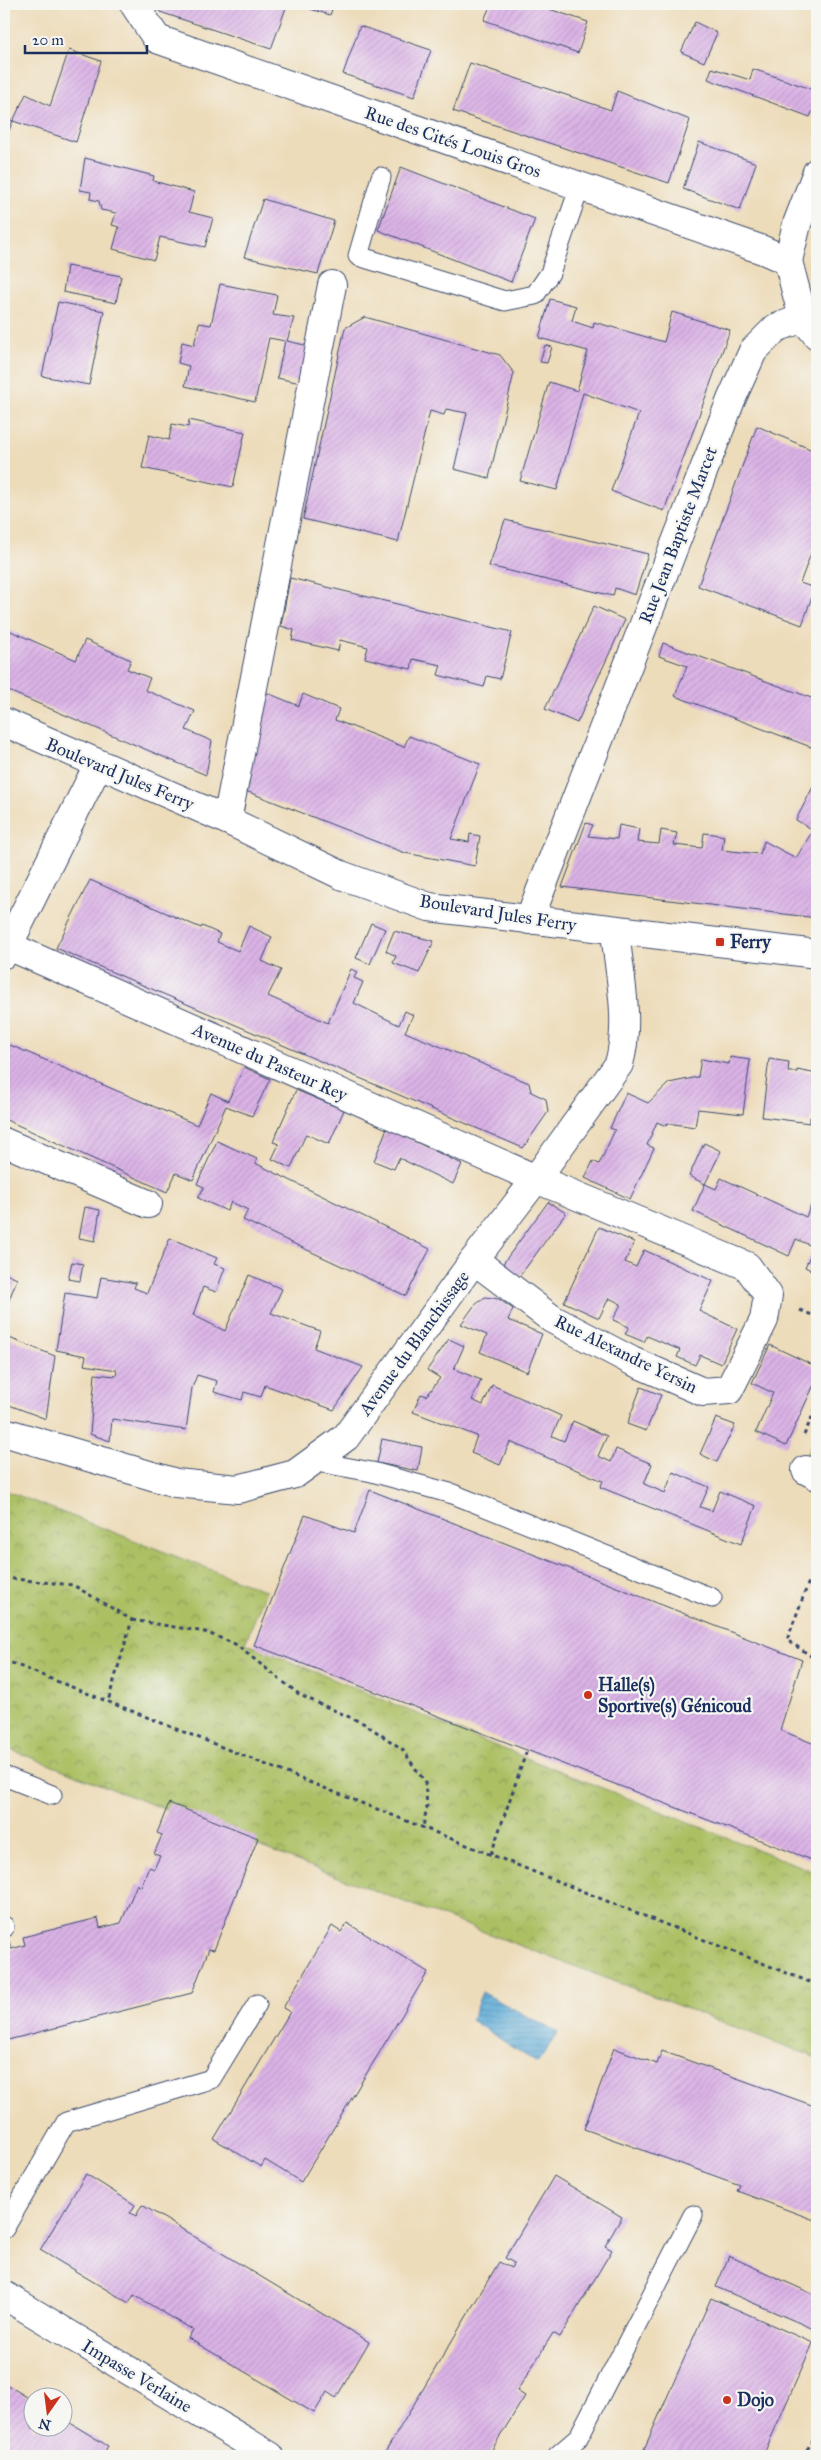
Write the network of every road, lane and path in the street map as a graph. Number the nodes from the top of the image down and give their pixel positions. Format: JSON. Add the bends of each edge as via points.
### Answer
{"nodes":[{"id":1,"x":134,"y":4,"type":"edge"},
{"id":2,"x":817,"y":172,"type":"edge"},
{"id":3,"x":381,"y":177,"type":"dead end"},
{"id":4,"x":580,"y":186,"type":"junction"},
{"id":5,"x":788,"y":261,"type":"junction"},
{"id":6,"x":332,"y":285,"type":"dead end"},
{"id":7,"x":810,"y":327,"type":"edge"},
{"id":8,"x":4,"y":722,"type":"edge"},
{"id":9,"x":98,"y":765,"type":"junction"},
{"id":10,"x":227,"y":820,"type":"junction"},
{"id":11,"x":529,"y":920,"type":"junction"},
{"id":12,"x":615,"y":930,"type":"junction"},
{"id":13,"x":5,"y":948,"type":"edge"},
{"id":14,"x":817,"y":954,"type":"edge"},
{"id":15,"x":4,"y":1142,"type":"edge"},
{"id":16,"x":536,"y":1179,"type":"junction"},
{"id":17,"x":148,"y":1204,"type":"dead end"},
{"id":18,"x":474,"y":1260,"type":"junction"},
{"id":19,"x":4,"y":1432,"type":"edge"},
{"id":20,"x":312,"y":1461,"type":"junction"},
{"id":21,"x":817,"y":1560,"type":"edge"},
{"id":22,"x":4,"y":1578,"type":"edge"},
{"id":23,"x":712,"y":1598,"type":"dead end"},
{"id":24,"x":132,"y":1620,"type":"junction"},
{"id":25,"x":4,"y":1660,"type":"edge"},
{"id":26,"x":817,"y":1660,"type":"edge"},
{"id":27,"x":108,"y":1701,"type":"junction"},
{"id":28,"x":527,"y":1750,"type":"dead end"},
{"id":29,"x":4,"y":1776,"type":"edge"},
{"id":30,"x":52,"y":1795,"type":"dead end"},
{"id":31,"x":423,"y":1827,"type":"junction"},
{"id":32,"x":491,"y":1854,"type":"junction"},
{"id":33,"x":817,"y":1985,"type":"edge"},
{"id":34,"x":257,"y":2004,"type":"dead end"},
{"id":35,"x":693,"y":2215,"type":"dead end"},
{"id":36,"x":4,"y":2229,"type":"edge"},
{"id":37,"x":4,"y":2295,"type":"edge"},
{"id":38,"x":817,"y":2436,"type":"edge"},
{"id":39,"x":270,"y":2456,"type":"edge"},
{"id":40,"x":557,"y":2456,"type":"edge"},
{"id":41,"x":802,"y":2456,"type":"edge"}],
"edges":[{"from":1,"to":4,"type":"street","name":"Rue des Cités Louis Gros","via":[[157,39]]},
{"from":2,"to":5,"type":"street","name":"Rue Jean Baptiste Marcet","via":[[796,224]]},
{"from":3,"to":4,"type":"lane","via":[[358,256],[505,301],[535,295],[550,273]]},
{"from":4,"to":5,"type":"street","name":"Rue des Cités Louis Gros"},
{"from":5,"to":7,"type":"street","name":"Rue Jean Baptiste Marcet"},
{"from":6,"to":10,"type":"street"},
{"from":7,"to":11,"type":"street","name":"Rue Jean Baptiste Marcet","via":[[776,328],[753,351]]},
{"from":8,"to":9,"type":"street","name":"Boulevard Jules Ferry"},
{"from":9,"to":10,"type":"street","name":"Boulevard Jules Ferry"},
{"from":9,"to":13,"type":"street"},
{"from":10,"to":11,"type":"street","name":"Boulevard Jules Ferry","via":[[341,875],[429,907]]},
{"from":11,"to":12,"type":"street","name":"Boulevard Jules Ferry"},
{"from":12,"to":14,"type":"street","name":"Boulevard Jules Ferry"},
{"from":12,"to":16,"type":"street","name":"Avenue du Blanchissage","via":[[624,1029],[619,1064]]},
{"from":13,"to":16,"type":"street","name":"Avenue du Pasteur Rey"},
{"from":15,"to":17,"type":"street"},
{"from":16,"to":18,"type":"street","name":"Avenue du Blanchissage"},
{"from":16,"to":18,"type":"street","name":"Rue Alexandre Yersin","via":[[747,1266],[768,1295],[764,1320],[729,1390],[704,1392],[632,1361],[552,1319]]},
{"from":18,"to":20,"type":"street","name":"Avenue du Blanchissage","via":[[346,1437]]},
{"from":19,"to":20,"type":"street","name":"Avenue du Blanchissage","via":[[176,1483],[238,1489],[295,1474]]},
{"from":20,"to":23,"type":"lane","via":[[372,1472],[453,1494]]},
{"from":21,"to":26,"type":"path","via":[[787,1640]]},
{"from":22,"to":24,"type":"path","via":[[73,1586]]},
{"from":24,"to":27,"type":"path"},
{"from":24,"to":31,"type":"path","via":[[204,1632],[235,1644],[300,1695],[365,1724],[402,1749],[425,1782],[427,1806]]},
{"from":25,"to":27,"type":"path"},
{"from":27,"to":31,"type":"path"},
{"from":28,"to":32,"type":"path"},
{"from":29,"to":30,"type":"lane"},
{"from":31,"to":32,"type":"path"},
{"from":32,"to":33,"type":"path"},
{"from":34,"to":36,"type":"lane","via":[[212,2078],[66,2122]]},
{"from":35,"to":40,"type":"lane","via":[[578,2438]]},
{"from":37,"to":39,"type":"street","name":"Impasse Verlaine"},
{"from":38,"to":41,"type":"path"}]}
